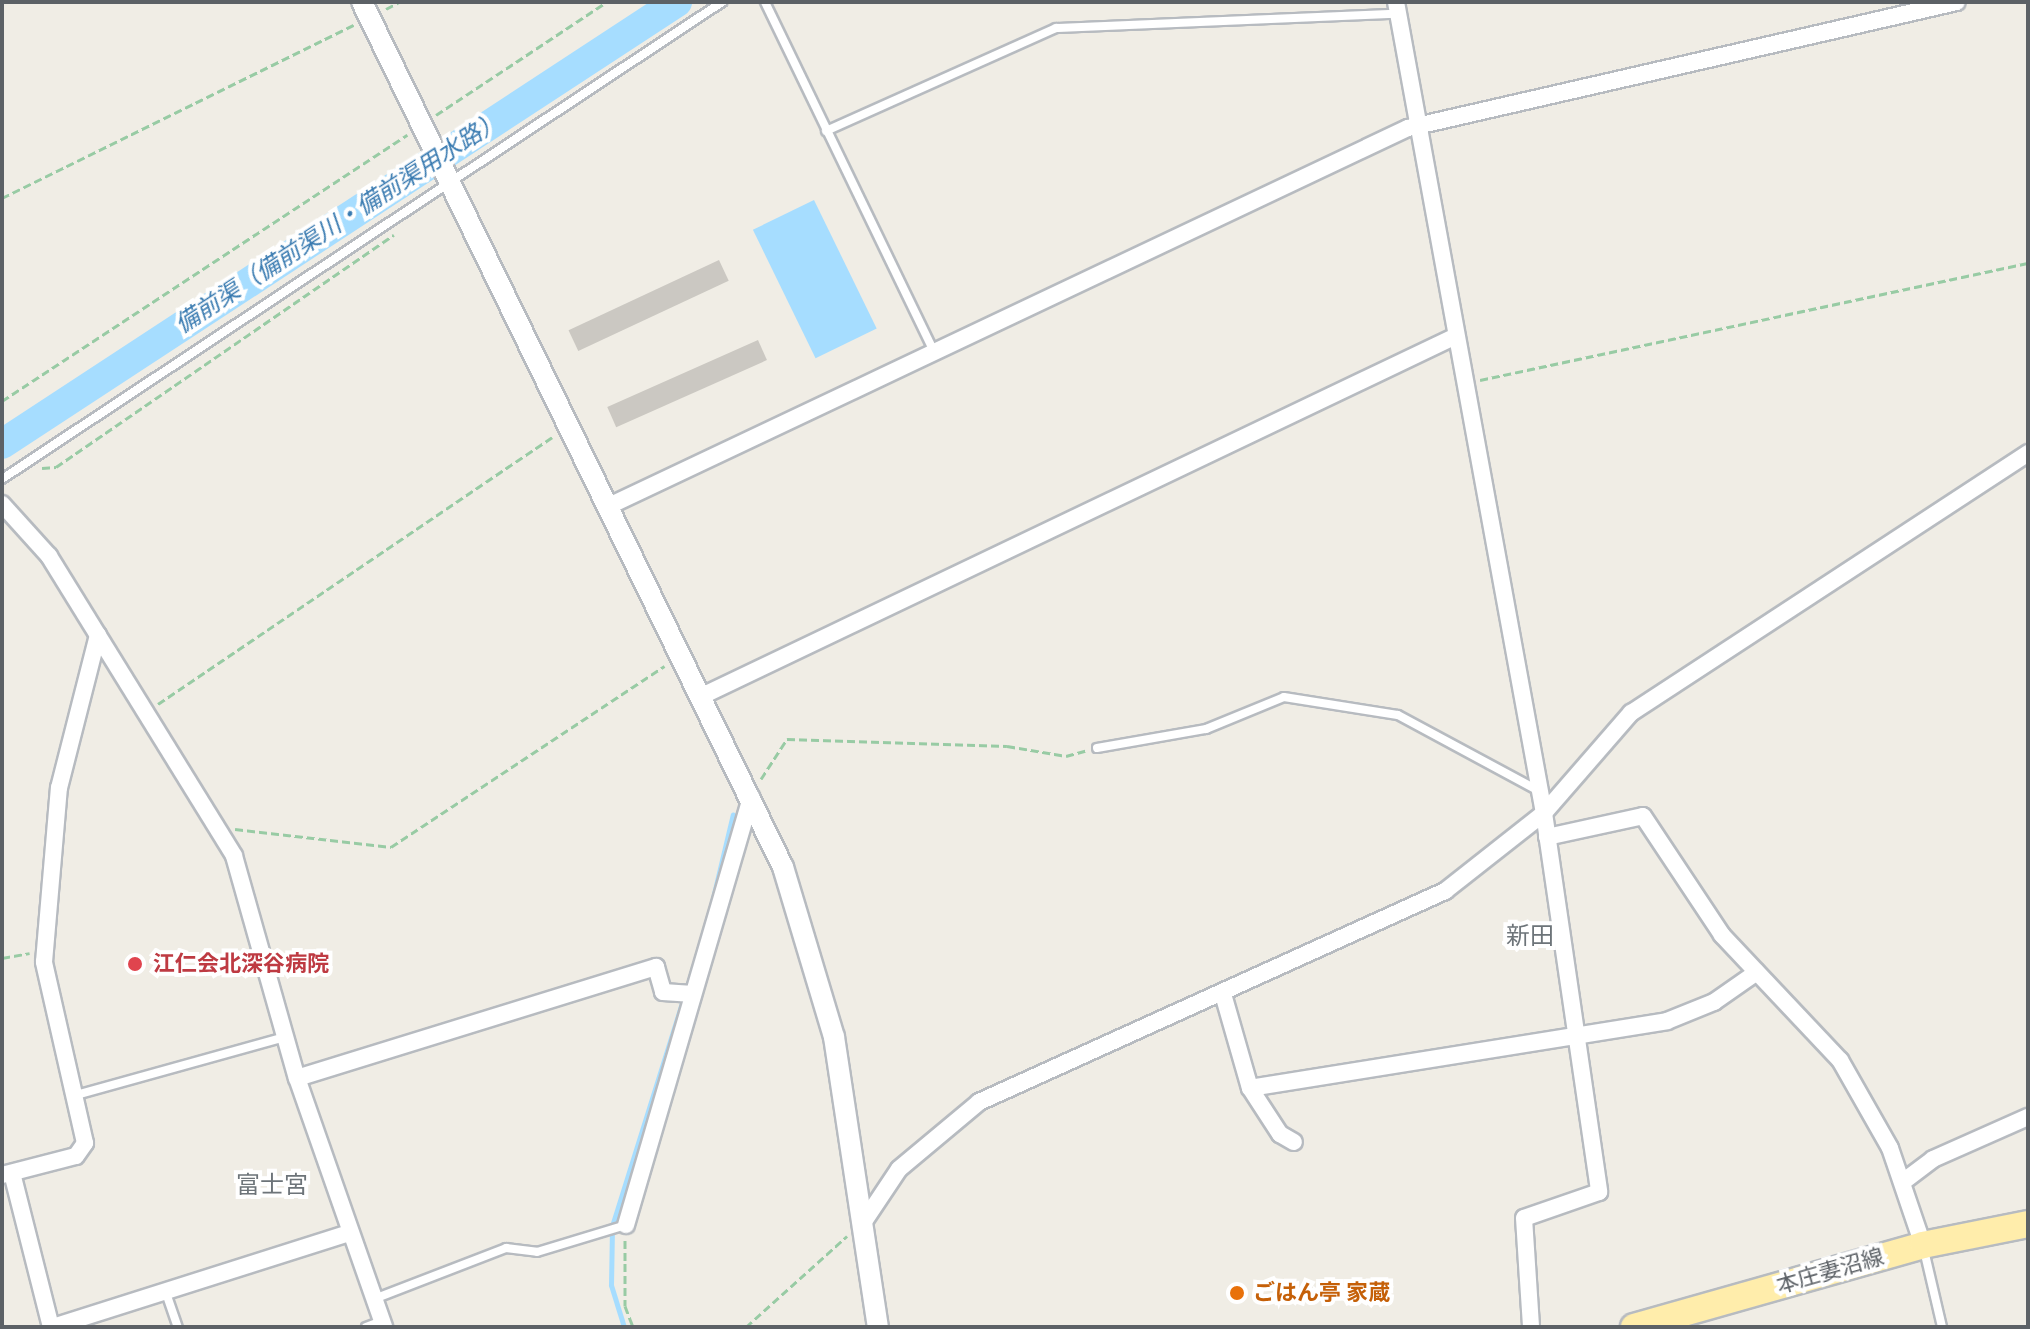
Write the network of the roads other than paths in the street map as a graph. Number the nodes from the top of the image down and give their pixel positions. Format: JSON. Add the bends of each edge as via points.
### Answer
{"nodes":[{"id":1,"x":722,"y":2,"type":"edge"},
{"id":2,"x":765,"y":2,"type":"edge"},
{"id":3,"x":1957,"y":2,"type":"edge"},
{"id":4,"x":1396,"y":8,"type":"edge"},
{"id":5,"x":365,"y":9,"type":"edge"},
{"id":6,"x":1417,"y":125,"type":"junction"},
{"id":7,"x":826,"y":131,"type":"junction"},
{"id":8,"x":449,"y":181,"type":"junction"},
{"id":9,"x":1456,"y":336,"type":"junction"},
{"id":10,"x":935,"y":353,"type":"junction"},
{"id":11,"x":2028,"y":453,"type":"edge"},
{"id":12,"x":2,"y":479,"type":"edge"},
{"id":13,"x":2,"y":504,"type":"edge"},
{"id":14,"x":611,"y":505,"type":"junction"},
{"id":15,"x":98,"y":635,"type":"junction"},
{"id":16,"x":704,"y":695,"type":"junction"},
{"id":17,"x":1097,"y":748,"type":"road end"},
{"id":18,"x":1540,"y":791,"type":"junction"},
{"id":19,"x":752,"y":794,"type":"junction"},
{"id":20,"x":1544,"y":813,"type":"junction"},
{"id":21,"x":1547,"y":837,"type":"junction"},
{"id":22,"x":1757,"y":972,"type":"junction"},
{"id":23,"x":693,"y":994,"type":"junction"},
{"id":24,"x":1223,"y":994,"type":"junction"},
{"id":25,"x":285,"y":1037,"type":"junction"},
{"id":26,"x":1578,"y":1039,"type":"junction"},
{"id":27,"x":297,"y":1078,"type":"junction"},
{"id":28,"x":1250,"y":1088,"type":"junction"},
{"id":29,"x":76,"y":1095,"type":"junction"},
{"id":30,"x":2028,"y":1117,"type":"edge"},
{"id":31,"x":1294,"y":1142,"type":"dead end"},
{"id":32,"x":7,"y":1174,"type":"edge"},
{"id":33,"x":1904,"y":1181,"type":"junction"},
{"id":34,"x":865,"y":1220,"type":"junction"},
{"id":35,"x":2028,"y":1224,"type":"edge"},
{"id":36,"x":626,"y":1225,"type":"joint"},
{"id":37,"x":347,"y":1234,"type":"junction"},
{"id":38,"x":1923,"y":1245,"type":"junction"},
{"id":39,"x":165,"y":1290,"type":"junction"},
{"id":40,"x":374,"y":1299,"type":"junction"},
{"id":41,"x":377,"y":1325,"type":"edge"},
{"id":42,"x":52,"y":1327,"type":"edge"},
{"id":43,"x":178,"y":1327,"type":"edge"},
{"id":44,"x":878,"y":1327,"type":"edge"},
{"id":45,"x":1531,"y":1327,"type":"edge"},
{"id":46,"x":1634,"y":1327,"type":"edge"},
{"id":47,"x":1942,"y":1327,"type":"edge"}],
"edges":[{"from":1,"to":8,"type":"lane"},
{"from":2,"to":7,"type":"lane"},
{"from":3,"to":6,"type":"street"},
{"from":4,"to":6,"type":"street"},
{"from":4,"to":7,"type":"lane","via":[[1056,28]]},
{"from":5,"to":8,"type":"street"},
{"from":6,"to":9,"type":"street"},
{"from":6,"to":10,"type":"street"},
{"from":7,"to":10,"type":"lane"},
{"from":8,"to":12,"type":"lane"},
{"from":8,"to":14,"type":"street"},
{"from":9,"to":16,"type":"street"},
{"from":9,"to":18,"type":"street"},
{"from":10,"to":14,"type":"street"},
{"from":11,"to":20,"type":"street","via":[[1631,713]]},
{"from":13,"to":15,"type":"street","via":[[49,556]]},
{"from":14,"to":16,"type":"street"},
{"from":15,"to":25,"type":"street","via":[[234,856]]},
{"from":15,"to":29,"type":"street","via":[[59,788],[45,951]]},
{"from":16,"to":19,"type":"street"},
{"from":17,"to":18,"type":"lane","via":[[1206,729],[1284,697],[1398,715]]},
{"from":18,"to":20,"type":"street"},
{"from":19,"to":23,"type":"street"},
{"from":19,"to":34,"type":"street","via":[[810,939],[848,1108]]},
{"from":20,"to":21,"type":"street"},
{"from":20,"to":24,"type":"street","via":[[1445,891]]},
{"from":21,"to":22,"type":"street","via":[[1643,816],[1722,935]]},
{"from":21,"to":26,"type":"street"},
{"from":22,"to":26,"type":"street","via":[[1714,1002],[1667,1021]]},
{"from":22,"to":33,"type":"street","via":[[1840,1060]]},
{"from":23,"to":27,"type":"street","via":[[663,992],[656,967]]},
{"from":23,"to":36,"type":"street"},
{"from":24,"to":28,"type":"street"},
{"from":24,"to":34,"type":"street","via":[[979,1102],[899,1169]]},
{"from":25,"to":27,"type":"street"},
{"from":25,"to":29,"type":"lane"},
{"from":26,"to":28,"type":"street"},
{"from":26,"to":45,"type":"street","via":[[1599,1192],[1524,1218]]},
{"from":27,"to":37,"type":"street"},
{"from":28,"to":31,"type":"street","via":[[1280,1134]]},
{"from":29,"to":32,"type":"street","via":[[85,1143],[76,1156]]},
{"from":30,"to":33,"type":"street","via":[[1933,1159]]},
{"from":32,"to":42,"type":"street"},
{"from":33,"to":38,"type":"street"},
{"from":34,"to":44,"type":"street"},
{"from":35,"to":38,"type":"main road","name":"本庄妻沼線"},
{"from":36,"to":40,"type":"lane","via":[[537,1252],[506,1248]]},
{"from":37,"to":39,"type":"street"},
{"from":37,"to":40,"type":"street"},
{"from":38,"to":46,"type":"main road","name":"本庄妻沼線"},
{"from":38,"to":47,"type":"lane"},
{"from":39,"to":42,"type":"street"},
{"from":39,"to":43,"type":"lane"},
{"from":40,"to":41,"type":"street"}]}
